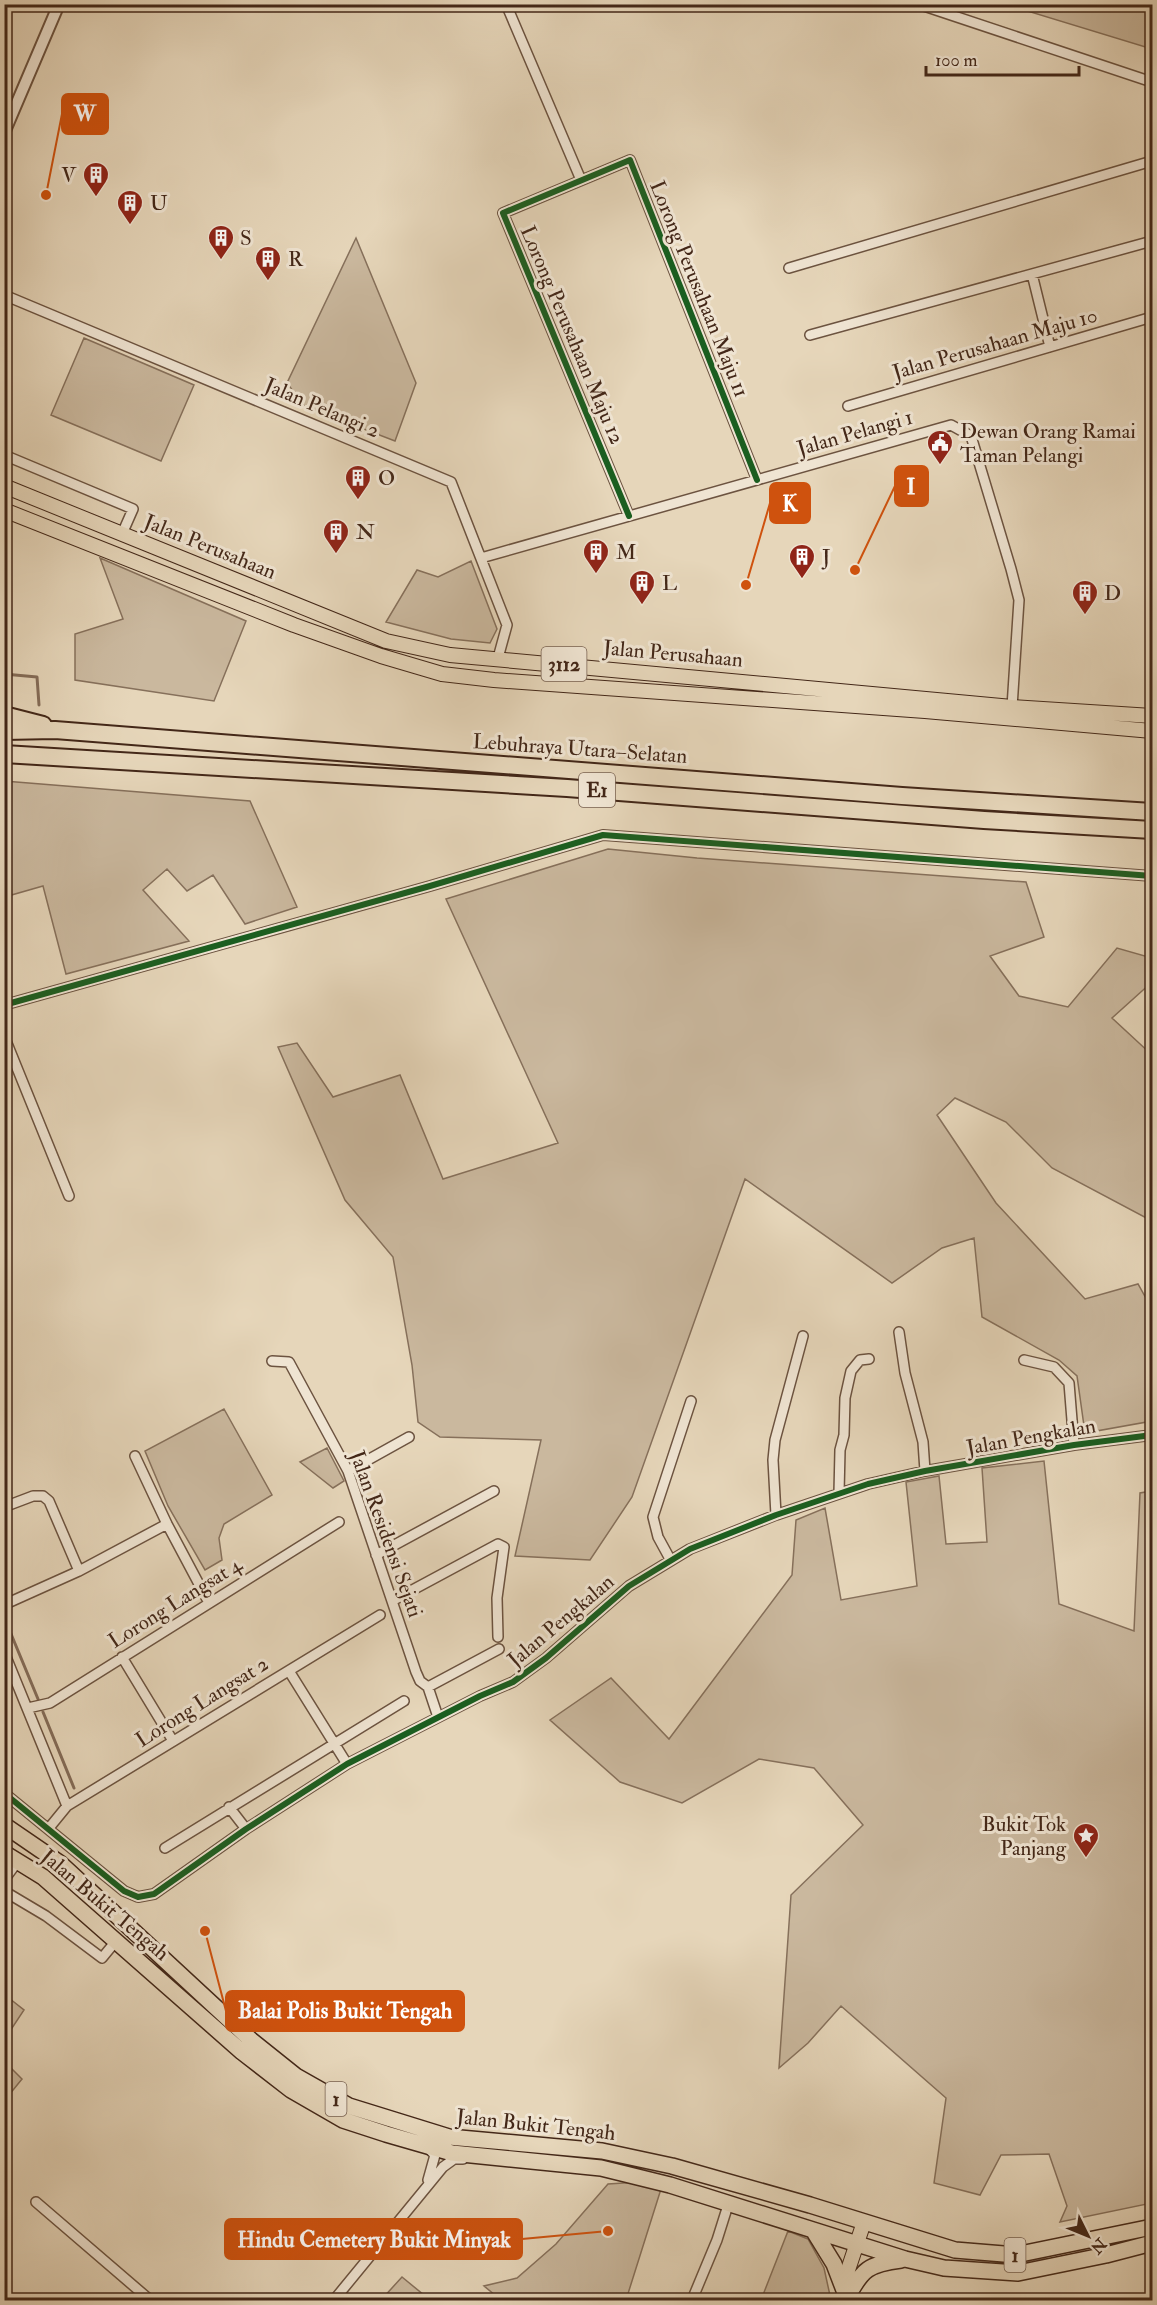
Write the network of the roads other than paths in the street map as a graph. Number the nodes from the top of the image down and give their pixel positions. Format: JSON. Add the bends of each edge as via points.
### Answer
{"nodes":[{"id":1,"x":59,"y":4,"type":"edge"},
{"id":2,"x":506,"y":4,"type":"edge"},
{"id":3,"x":918,"y":4,"type":"edge"},
{"id":4,"x":1152,"y":82,"type":"edge"},
{"id":5,"x":4,"y":133,"type":"edge"},
{"id":6,"x":1152,"y":161,"type":"edge"},
{"id":7,"x":581,"y":180,"type":"junction"},
{"id":8,"x":1152,"y":241,"type":"edge"},
{"id":9,"x":789,"y":267,"type":"dead end"},
{"id":10,"x":1032,"y":274,"type":"junction"},
{"id":11,"x":4,"y":295,"type":"edge"},
{"id":12,"x":1152,"y":317,"type":"edge"},
{"id":13,"x":810,"y":335,"type":"dead end"},
{"id":14,"x":1050,"y":347,"type":"junction"},
{"id":15,"x":848,"y":406,"type":"dead end"},
{"id":16,"x":4,"y":454,"type":"edge"},
{"id":17,"x":757,"y":480,"type":"junction"},
{"id":18,"x":4,"y":486,"type":"edge"},
{"id":19,"x":4,"y":510,"type":"edge"},
{"id":20,"x":629,"y":516,"type":"junction"},
{"id":21,"x":122,"y":534,"type":"junction"},
{"id":22,"x":481,"y":558,"type":"junction"},
{"id":23,"x":498,"y":658,"type":"junction"},
{"id":24,"x":1012,"y":707,"type":"junction"},
{"id":25,"x":4,"y":715,"type":"edge"},
{"id":26,"x":1152,"y":716,"type":"edge"},
{"id":27,"x":55,"y":730,"type":"junction"},
{"id":28,"x":4,"y":731,"type":"edge"},
{"id":29,"x":1152,"y":731,"type":"edge"},
{"id":30,"x":4,"y":754,"type":"edge"},
{"id":31,"x":40,"y":758,"type":"junction"},
{"id":32,"x":4,"y":759,"type":"edge"},
{"id":33,"x":1152,"y":812,"type":"edge"},
{"id":34,"x":1152,"y":830,"type":"edge"},
{"id":35,"x":1152,"y":876,"type":"edge"},
{"id":36,"x":4,"y":1005,"type":"edge"},
{"id":37,"x":4,"y":1036,"type":"edge"},
{"id":38,"x":69,"y":1196,"type":"dead end"},
{"id":39,"x":899,"y":1332,"type":"dead end"},
{"id":40,"x":803,"y":1336,"type":"dead end"},
{"id":41,"x":869,"y":1359,"type":"dead end"},
{"id":42,"x":1024,"y":1360,"type":"dead end"},
{"id":43,"x":272,"y":1361,"type":"dead end"},
{"id":44,"x":691,"y":1401,"type":"dead end"},
{"id":45,"x":1152,"y":1435,"type":"edge"},
{"id":46,"x":409,"y":1437,"type":"dead end"},
{"id":47,"x":1074,"y":1446,"type":"junction"},
{"id":48,"x":135,"y":1456,"type":"dead end"},
{"id":49,"x":348,"y":1471,"type":"junction"},
{"id":50,"x":925,"y":1471,"type":"junction"},
{"id":51,"x":494,"y":1491,"type":"dead end"},
{"id":52,"x":839,"y":1493,"type":"junction"},
{"id":53,"x":4,"y":1507,"type":"edge"},
{"id":54,"x":776,"y":1515,"type":"junction"},
{"id":55,"x":339,"y":1522,"type":"dead end"},
{"id":56,"x":167,"y":1524,"type":"junction"},
{"id":57,"x":376,"y":1556,"type":"junction"},
{"id":58,"x":670,"y":1559,"type":"junction"},
{"id":59,"x":80,"y":1571,"type":"junction"},
{"id":60,"x":392,"y":1601,"type":"junction"},
{"id":61,"x":10,"y":1602,"type":"dead end"},
{"id":62,"x":209,"y":1603,"type":"junction"},
{"id":63,"x":380,"y":1615,"type":"dead end"},
{"id":64,"x":498,"y":1637,"type":"dead end"},
{"id":65,"x":499,"y":1649,"type":"dead end"},
{"id":66,"x":4,"y":1652,"type":"edge"},
{"id":67,"x":122,"y":1657,"type":"junction"},
{"id":68,"x":289,"y":1671,"type":"junction"},
{"id":69,"x":428,"y":1687,"type":"junction"},
{"id":70,"x":404,"y":1701,"type":"dead end"},
{"id":71,"x":28,"y":1708,"type":"junction"},
{"id":72,"x":438,"y":1717,"type":"junction"},
{"id":73,"x":173,"y":1742,"type":"junction"},
{"id":74,"x":333,"y":1743,"type":"junction"},
{"id":75,"x":347,"y":1764,"type":"junction"},
{"id":76,"x":4,"y":1793,"type":"edge"},
{"id":77,"x":67,"y":1806,"type":"junction"},
{"id":78,"x":229,"y":1807,"type":"junction"},
{"id":79,"x":5,"y":1825,"type":"edge"},
{"id":80,"x":49,"y":1828,"type":"junction"},
{"id":81,"x":246,"y":1829,"type":"junction"},
{"id":82,"x":165,"y":1848,"type":"dead end"},
{"id":83,"x":4,"y":1853,"type":"edge"},
{"id":84,"x":18,"y":1861,"type":"junction"},
{"id":85,"x":4,"y":1880,"type":"edge"},
{"id":86,"x":4,"y":1891,"type":"edge"},
{"id":87,"x":116,"y":1941,"type":"junction"},
{"id":88,"x":427,"y":2147,"type":"junction"},
{"id":89,"x":492,"y":2156,"type":"junction"},
{"id":90,"x":427,"y":2185,"type":"junction"},
{"id":91,"x":36,"y":2202,"type":"dead end"},
{"id":92,"x":729,"y":2202,"type":"junction"},
{"id":93,"x":864,"y":2222,"type":"junction"},
{"id":94,"x":1152,"y":2227,"type":"edge"},
{"id":95,"x":813,"y":2230,"type":"junction"},
{"id":96,"x":856,"y":2243,"type":"junction"},
{"id":97,"x":1152,"y":2243,"type":"edge"},
{"id":98,"x":905,"y":2259,"type":"junction"},
{"id":99,"x":847,"y":2299,"type":"edge"},
{"id":100,"x":150,"y":2301,"type":"edge"},
{"id":101,"x":334,"y":2301,"type":"edge"},
{"id":102,"x":692,"y":2301,"type":"edge"}],
"edges":[{"from":1,"to":5,"type":"street"},
{"from":2,"to":7,"type":"street"},
{"from":3,"to":4,"type":"street"},
{"from":6,"to":9,"type":"street"},
{"from":7,"to":17,"type":"street","name":"Lorong Perusahaan Maju 11","via":[[630,160]]},
{"from":7,"to":20,"type":"street","name":"Lorong Perusahaan Maju 12","via":[[503,213]]},
{"from":8,"to":10,"type":"street"},
{"from":10,"to":13,"type":"street"},
{"from":10,"to":14,"type":"street"},
{"from":11,"to":22,"type":"street","name":"Jalan Pelangi 2","via":[[451,482]]},
{"from":12,"to":14,"type":"street","name":"Jalan Perusahaan Maju 10"},
{"from":14,"to":15,"type":"street","name":"Jalan Perusahaan Maju 10"},
{"from":16,"to":21,"type":"street","via":[[133,509]]},
{"from":17,"to":20,"type":"street","name":"Jalan Pelangi 1"},
{"from":17,"to":24,"type":"street","name":"Jalan Pelangi 1","via":[[951,425],[971,436],[1018,600]]},
{"from":18,"to":21,"type":"main road","name":"Jalan Perusahaan","number":"3112"},
{"from":19,"to":29,"type":"main road","name":"Jalan Perusahaan","number":"3112","via":[[294,625],[442,674]]},
{"from":20,"to":22,"type":"street","name":"Jalan Pelangi 1"},
{"from":21,"to":23,"type":"main road","name":"Jalan Perusahaan","number":"3112","via":[[386,640],[450,655]]},
{"from":22,"to":23,"type":"street","name":"Jalan Pelangi 2","via":[[507,625]]},
{"from":23,"to":24,"type":"main road","name":"Jalan Perusahaan","number":"3112"},
{"from":24,"to":26,"type":"main road","name":"Jalan Perusahaan","number":"3112"},
{"from":25,"to":27,"type":"highway"},
{"from":27,"to":28,"type":"highway","name":"Lebuhraya Utara–Selatan","number":"E1"},
{"from":27,"to":33,"type":"highway","name":"Lebuhraya Utara–Selatan","number":"E1"},
{"from":30,"to":31,"type":"highway","name":"Lebuhraya Utara–Selatan","number":"E1"},
{"from":31,"to":32,"type":"highway"},
{"from":31,"to":34,"type":"highway","name":"Lebuhraya Utara–Selatan","number":"E1","via":[[567,788]]},
{"from":35,"to":36,"type":"street","via":[[603,835]]},
{"from":37,"to":38,"type":"street"},
{"from":39,"to":50,"type":"street","via":[[904,1372],[923,1442]]},
{"from":40,"to":54,"type":"street","via":[[775,1440]]},
{"from":41,"to":52,"type":"street","via":[[860,1360],[851,1371],[845,1398]]},
{"from":42,"to":47,"type":"street","via":[[1054,1367],[1069,1383]]},
{"from":43,"to":49,"type":"street","name":"Jalan Residensi Sejati","via":[[289,1362]]},
{"from":44,"to":58,"type":"street","via":[[653,1517]]},
{"from":45,"to":47,"type":"street","name":"Jalan Pengkalan"},
{"from":46,"to":49,"type":"street"},
{"from":47,"to":50,"type":"street","name":"Jalan Pengkalan"},
{"from":48,"to":56,"type":"street"},
{"from":49,"to":57,"type":"street","name":"Jalan Residensi Sejati"},
{"from":50,"to":52,"type":"street","name":"Jalan Pengkalan"},
{"from":51,"to":57,"type":"street"},
{"from":52,"to":54,"type":"street","name":"Jalan Pengkalan"},
{"from":53,"to":59,"type":"street","via":[[33,1496],[49,1501]]},
{"from":54,"to":58,"type":"street","name":"Jalan Pengkalan"},
{"from":55,"to":62,"type":"street","name":"Lorong Langsat 4"},
{"from":56,"to":59,"type":"street"},
{"from":56,"to":62,"type":"street"},
{"from":57,"to":60,"type":"street","name":"Jalan Residensi Sejati"},
{"from":58,"to":72,"type":"street","name":"Jalan Pengkalan","via":[[613,1598],[513,1682]]},
{"from":59,"to":61,"type":"street"},
{"from":60,"to":64,"type":"street","via":[[498,1544],[504,1547],[497,1598]]},
{"from":60,"to":69,"type":"street","name":"Jalan Residensi Sejati","via":[[416,1672]]},
{"from":62,"to":67,"type":"street","name":"Lorong Langsat 4"},
{"from":63,"to":68,"type":"street","name":"Lorong Langsat 2"},
{"from":65,"to":69,"type":"street"},
{"from":66,"to":71,"type":"street"},
{"from":67,"to":71,"type":"street","name":"Lorong Langsat 4","via":[[50,1702]]},
{"from":67,"to":73,"type":"street"},
{"from":68,"to":73,"type":"street","name":"Lorong Langsat 2"},
{"from":68,"to":74,"type":"street"},
{"from":69,"to":72,"type":"street"},
{"from":70,"to":74,"type":"street"},
{"from":71,"to":77,"type":"street"},
{"from":72,"to":75,"type":"street","name":"Jalan Pengkalan"},
{"from":73,"to":77,"type":"street","name":"Lorong Langsat 2"},
{"from":74,"to":75,"type":"street"},
{"from":74,"to":78,"type":"street"},
{"from":75,"to":81,"type":"street","name":"Jalan Pengkalan"},
{"from":76,"to":80,"type":"street","name":"Jalan Pengkalan"},
{"from":77,"to":80,"type":"street","name":"Lorong Langsat 2"},
{"from":78,"to":81,"type":"street"},
{"from":78,"to":82,"type":"street"},
{"from":79,"to":93,"type":"highway","name":"Jalan Bukit Tengah","number":"1","via":[[61,1864],[251,2040],[296,2076],[349,2106],[449,2137],[602,2151],[672,2166]]},
{"from":80,"to":81,"type":"street","name":"Jalan Pengkalan","via":[[115,1885],[138,1897],[154,1894]]},
{"from":83,"to":84,"type":"highway","name":"Jalan Bukit Tengah","number":"1"},
{"from":84,"to":85,"type":"street"},
{"from":84,"to":87,"type":"highway","name":"Jalan Bukit Tengah","number":"1","via":[[43,1877]]},
{"from":86,"to":87,"type":"street","via":[[46,1916],[102,1958]]},
{"from":87,"to":88,"type":"highway","name":"Jalan Bukit Tengah","number":"1","via":[[291,2090],[343,2120]]},
{"from":88,"to":89,"type":"highway","name":"Jalan Bukit Tengah","number":"1"},
{"from":88,"to":90,"type":"street","via":[[435,2155]]},
{"from":89,"to":90,"type":"street","via":[[454,2159]]},
{"from":89,"to":92,"type":"highway","name":"Jalan Bukit Tengah","number":"1","via":[[601,2168]]},
{"from":90,"to":101,"type":"street"},
{"from":91,"to":100,"type":"street"},
{"from":92,"to":95,"type":"highway","name":"Jalan Bukit Tengah","number":"1"},
{"from":92,"to":102,"type":"street"},
{"from":93,"to":94,"type":"highway","name":"Jalan Bukit Tengah","number":"1","via":[[955,2250],[1016,2255]]},
{"from":93,"to":96,"type":"main road"},
{"from":95,"to":96,"type":"highway","name":"Jalan Bukit Tengah","number":"1"},
{"from":95,"to":99,"type":"highway","via":[[834,2264]]},
{"from":96,"to":98,"type":"highway","name":"Jalan Bukit Tengah","number":"1"},
{"from":96,"to":99,"type":"main road","via":[[848,2270]]},
{"from":97,"to":98,"type":"highway","name":"Jalan Bukit Tengah","number":"1","via":[[1018,2273],[944,2268]]},
{"from":98,"to":99,"type":"highway","via":[[872,2265],[856,2280]]}]}
